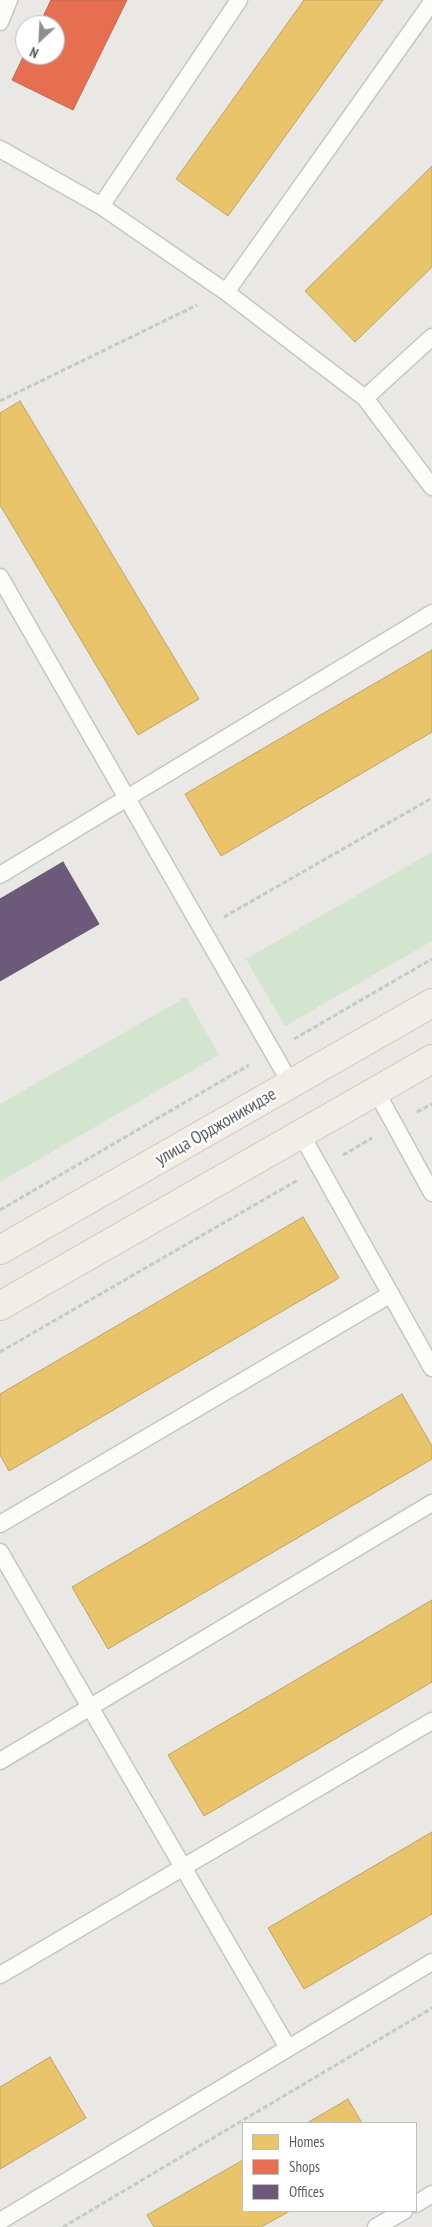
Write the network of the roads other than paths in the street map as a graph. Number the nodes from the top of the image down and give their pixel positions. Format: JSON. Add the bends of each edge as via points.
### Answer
{"nodes":[{"id":1,"x":9,"y":0,"type":"edge"},
{"id":2,"x":239,"y":0,"type":"edge"},
{"id":3,"x":432,"y":2,"type":"edge"},
{"id":4,"x":0,"y":22,"type":"edge"},
{"id":5,"x":0,"y":150,"type":"edge"},
{"id":6,"x":101,"y":206,"type":"junction"},
{"id":7,"x":226,"y":292,"type":"junction"},
{"id":8,"x":432,"y":337,"type":"edge"},
{"id":9,"x":365,"y":398,"type":"junction"},
{"id":10,"x":432,"y":487,"type":"edge"},
{"id":11,"x":0,"y":577,"type":"edge"},
{"id":12,"x":432,"y":613,"type":"edge"},
{"id":13,"x":128,"y":799,"type":"junction"},
{"id":14,"x":0,"y":875,"type":"edge"},
{"id":15,"x":432,"y":1003,"type":"edge"},
{"id":16,"x":432,"y":1059,"type":"edge"},
{"id":17,"x":291,"y":1084,"type":"junction"},
{"id":18,"x":376,"y":1091,"type":"junction"},
{"id":19,"x":301,"y":1134,"type":"junction"},
{"id":20,"x":432,"y":1192,"type":"edge"},
{"id":21,"x":0,"y":1250,"type":"edge"},
{"id":22,"x":391,"y":1294,"type":"junction"},
{"id":23,"x":0,"y":1306,"type":"edge"},
{"id":24,"x":432,"y":1368,"type":"edge"},
{"id":25,"x":432,"y":1503,"type":"edge"},
{"id":26,"x":0,"y":1524,"type":"edge"},
{"id":27,"x":0,"y":1552,"type":"edge"},
{"id":28,"x":90,"y":1707,"type":"junction"},
{"id":29,"x":432,"y":1722,"type":"edge"},
{"id":30,"x":0,"y":1761,"type":"edge"},
{"id":31,"x":183,"y":1867,"type":"junction"},
{"id":32,"x":432,"y":1962,"type":"edge"},
{"id":33,"x":0,"y":1974,"type":"edge"},
{"id":34,"x":288,"y":2048,"type":"junction"},
{"id":35,"x":432,"y":2194,"type":"edge"},
{"id":36,"x":417,"y":2203,"type":"edge"},
{"id":37,"x":402,"y":2212,"type":"edge"},
{"id":38,"x":0,"y":2221,"type":"edge"},
{"id":39,"x":376,"y":2227,"type":"edge"}],
"edges":[{"from":1,"to":4,"type":"lane"},
{"from":2,"to":6,"type":"lane"},
{"from":3,"to":7,"type":"lane"},
{"from":5,"to":6,"type":"lane"},
{"from":6,"to":7,"type":"lane"},
{"from":7,"to":9,"type":"lane"},
{"from":8,"to":9,"type":"lane"},
{"from":9,"to":10,"type":"lane"},
{"from":11,"to":13,"type":"lane"},
{"from":12,"to":13,"type":"lane"},
{"from":13,"to":14,"type":"lane"},
{"from":13,"to":17,"type":"lane"},
{"from":15,"to":17,"type":"main road","name":"улица Орджоникидзе"},
{"from":16,"to":18,"type":"main road"},
{"from":17,"to":21,"type":"main road","name":"улица Орджоникидзе"},
{"from":18,"to":19,"type":"main road"},
{"from":18,"to":20,"type":"lane"},
{"from":19,"to":22,"type":"lane"},
{"from":19,"to":23,"type":"main road"},
{"from":22,"to":24,"type":"lane"},
{"from":22,"to":26,"type":"lane"},
{"from":25,"to":28,"type":"lane"},
{"from":27,"to":28,"type":"lane"},
{"from":28,"to":30,"type":"lane"},
{"from":28,"to":31,"type":"lane"},
{"from":29,"to":31,"type":"lane"},
{"from":31,"to":33,"type":"lane"},
{"from":31,"to":34,"type":"lane"},
{"from":32,"to":34,"type":"lane"},
{"from":34,"to":38,"type":"lane"},
{"from":35,"to":36,"type":"lane"},
{"from":37,"to":39,"type":"lane"}]}
